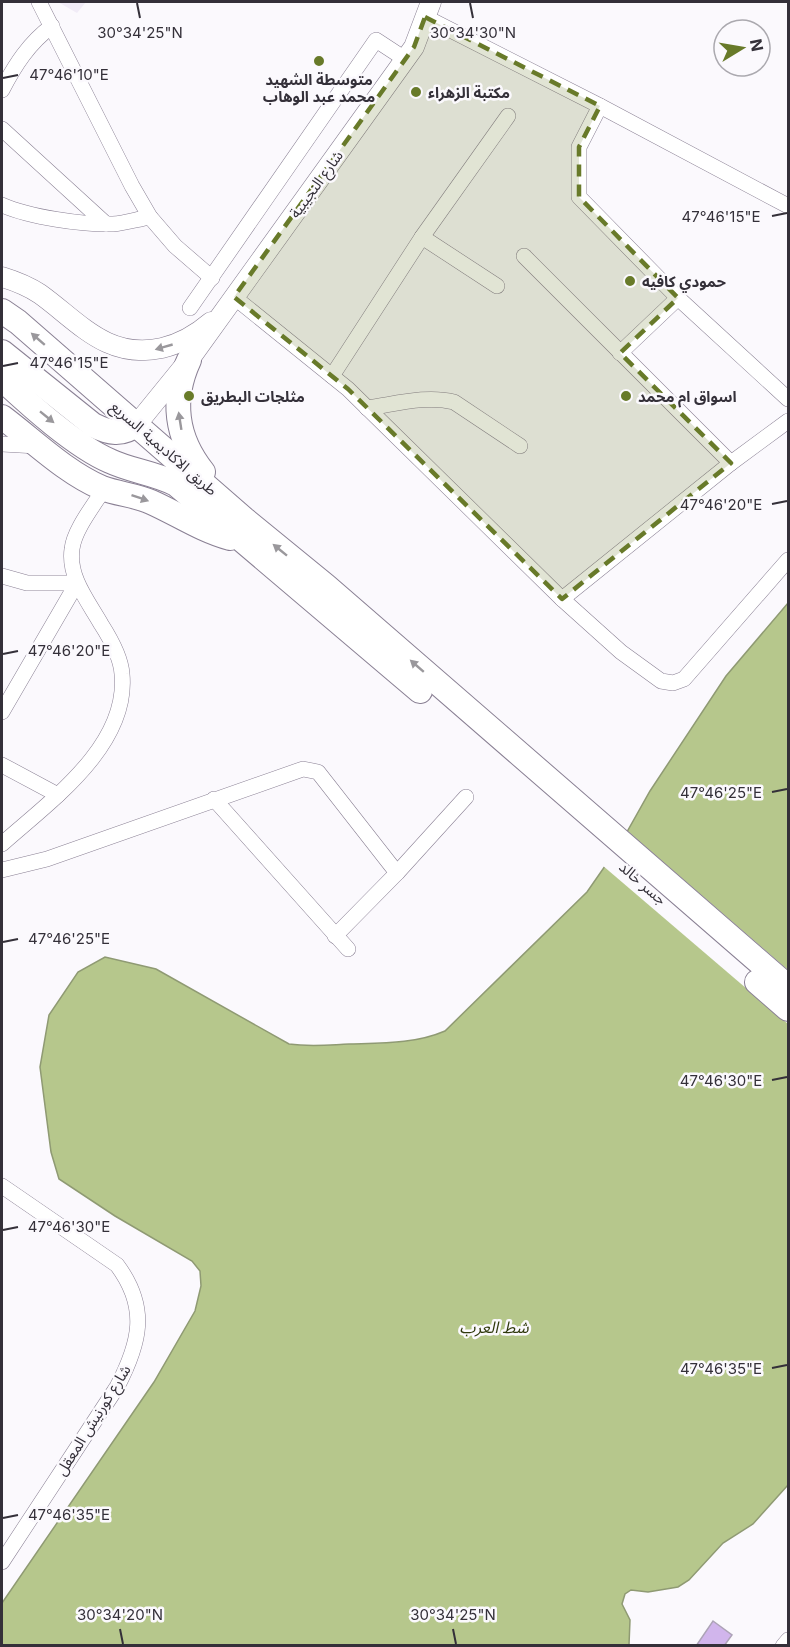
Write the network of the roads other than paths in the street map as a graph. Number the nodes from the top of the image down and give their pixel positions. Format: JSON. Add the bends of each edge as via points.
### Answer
{"nodes":[{"id":1,"x":39,"y":2,"type":"edge"},
{"id":2,"x":428,"y":9,"type":"edge"},
{"id":3,"x":52,"y":26,"type":"junction"},
{"id":4,"x":405,"y":59,"type":"junction"},
{"id":5,"x":6,"y":69,"type":"edge"},
{"id":6,"x":2,"y":90,"type":"edge"},
{"id":7,"x":600,"y":106,"type":"junction"},
{"id":8,"x":508,"y":116,"type":"dead end"},
{"id":9,"x":2,"y":129,"type":"edge"},
{"id":10,"x":2,"y":205,"type":"edge"},
{"id":11,"x":789,"y":206,"type":"edge"},
{"id":12,"x":150,"y":217,"type":"junction"},
{"id":13,"x":106,"y":224,"type":"junction"},
{"id":14,"x":422,"y":237,"type":"junction"},
{"id":15,"x":524,"y":256,"type":"dead end"},
{"id":16,"x":2,"y":277,"type":"edge"},
{"id":17,"x":212,"y":278,"type":"junction"},
{"id":18,"x":497,"y":286,"type":"dead end"},
{"id":19,"x":678,"y":298,"type":"junction"},
{"id":20,"x":232,"y":300,"type":"junction"},
{"id":21,"x":190,"y":308,"type":"dead end"},
{"id":22,"x":2,"y":311,"type":"edge"},
{"id":23,"x":2,"y":352,"type":"edge"},
{"id":24,"x":620,"y":353,"type":"junction"},
{"id":25,"x":189,"y":360,"type":"junction"},
{"id":26,"x":332,"y":376,"type":"junction"},
{"id":27,"x":2,"y":380,"type":"edge"},
{"id":28,"x":789,"y":399,"type":"edge"},
{"id":29,"x":367,"y":408,"type":"junction"},
{"id":30,"x":2,"y":417,"type":"edge"},
{"id":31,"x":789,"y":421,"type":"edge"},
{"id":32,"x":137,"y":424,"type":"junction"},
{"id":33,"x":2,"y":444,"type":"edge"},
{"id":34,"x":40,"y":446,"type":"junction"},
{"id":35,"x":520,"y":446,"type":"dead end"},
{"id":36,"x":731,"y":463,"type":"junction"},
{"id":37,"x":104,"y":489,"type":"junction"},
{"id":38,"x":230,"y":507,"type":"junction"},
{"id":39,"x":244,"y":542,"type":"junction"},
{"id":40,"x":789,"y":560,"type":"edge"},
{"id":41,"x":2,"y":576,"type":"edge"},
{"id":42,"x":77,"y":583,"type":"junction"},
{"id":43,"x":322,"y":595,"type":"junction"},
{"id":44,"x":562,"y":599,"type":"junction"},
{"id":45,"x":2,"y":712,"type":"edge"},
{"id":46,"x":503,"y":752,"type":"junction"},
{"id":47,"x":2,"y":765,"type":"edge"},
{"id":48,"x":58,"y":795,"type":"junction"},
{"id":49,"x":466,"y":797,"type":"dead end"},
{"id":50,"x":214,"y":799,"type":"junction"},
{"id":51,"x":2,"y":844,"type":"edge"},
{"id":52,"x":2,"y":870,"type":"edge"},
{"id":53,"x":397,"y":873,"type":"junction"},
{"id":54,"x":335,"y":936,"type":"junction"},
{"id":55,"x":348,"y":949,"type":"dead end"},
{"id":56,"x":789,"y":987,"type":"edge"},
{"id":57,"x":789,"y":1009,"type":"edge"},
{"id":58,"x":2,"y":1186,"type":"edge"},
{"id":59,"x":2,"y":1562,"type":"edge"},
{"id":60,"x":789,"y":1640,"type":"edge"},
{"id":61,"x":783,"y":1646,"type":"edge"}],
"edges":[{"from":1,"to":3,"type":"street"},
{"from":2,"to":4,"type":"main road","name":"شارع النجيبية","via":[[418,38]]},
{"from":2,"to":7,"type":"street"},
{"from":3,"to":5,"type":"street"},
{"from":3,"to":12,"type":"street"},
{"from":4,"to":17,"type":"street","via":[[376,40]]},
{"from":4,"to":20,"type":"main road","name":"شارع النجيبية"},
{"from":5,"to":6,"type":"street"},
{"from":7,"to":11,"type":"street"},
{"from":7,"to":19,"type":"street","via":[[579,147],[579,197]]},
{"from":8,"to":14,"type":"street"},
{"from":9,"to":13,"type":"street"},
{"from":10,"to":13,"type":"street","via":[[39,216]]},
{"from":12,"to":13,"type":"street"},
{"from":12,"to":17,"type":"street","via":[[175,246]]},
{"from":14,"to":18,"type":"street"},
{"from":14,"to":26,"type":"street"},
{"from":15,"to":24,"type":"street"},
{"from":20,"to":16,"type":"main road","one_way":true,"via":[[205,328],[177,343],[131,350],[97,339],[38,292]]},
{"from":17,"to":21,"type":"street"},
{"from":19,"to":24,"type":"street"},
{"from":19,"to":28,"type":"street"},
{"from":20,"to":25,"type":"main road","name":"شارع النجيبية"},
{"from":20,"to":26,"type":"street"},
{"from":32,"to":22,"type":"highway","name":"طريق الاكاديمية السريع","one_way":true},
{"from":23,"to":32,"type":"highway","via":[[93,425],[118,433]]},
{"from":24,"to":36,"type":"street"},
{"from":25,"to":32,"type":"main road","name":"شارع النجيبية"},
{"from":38,"to":25,"type":"highway","one_way":true,"via":[[198,466],[182,432],[178,396]]},
{"from":26,"to":29,"type":"street"},
{"from":27,"to":39,"type":"highway","name":"طريق الاكاديمية السريع","one_way":true,"via":[[98,455],[176,484]]},
{"from":29,"to":35,"type":"street","via":[[425,399],[448,401],[467,409]]},
{"from":29,"to":44,"type":"street"},
{"from":30,"to":34,"type":"highway"},
{"from":31,"to":36,"type":"street"},
{"from":32,"to":38,"type":"highway","name":"طريق الاكاديمية السريع"},
{"from":33,"to":34,"type":"street"},
{"from":34,"to":37,"type":"highway","via":[[71,471]]},
{"from":36,"to":44,"type":"street"},
{"from":37,"to":39,"type":"highway","one_way":true,"via":[[149,501],[210,531]]},
{"from":37,"to":42,"type":"street","via":[[72,546],[72,570]]},
{"from":43,"to":38,"type":"highway","name":"طريق الاكاديمية السريع","one_way":true},
{"from":39,"to":43,"type":"highway","name":"طريق الاكاديمية السريع"},
{"from":40,"to":44,"type":"street","via":[[695,668],[673,683],[661,681],[621,652]]},
{"from":41,"to":42,"type":"street","via":[[27,584]]},
{"from":42,"to":45,"type":"street"},
{"from":42,"to":48,"type":"street","via":[[116,653],[122,674],[121,696],[107,738]]},
{"from":43,"to":46,"type":"highway"},
{"from":46,"to":56,"type":"highway","name":"جسر خالد"},
{"from":46,"to":57,"type":"highway","name":"جسر خالد"},
{"from":47,"to":48,"type":"street"},
{"from":48,"to":51,"type":"street"},
{"from":49,"to":53,"type":"street"},
{"from":50,"to":52,"type":"street","via":[[46,859]]},
{"from":50,"to":53,"type":"street","via":[[311,769],[322,777]]},
{"from":50,"to":54,"type":"street"},
{"from":53,"to":54,"type":"street"},
{"from":54,"to":55,"type":"street"},
{"from":58,"to":59,"type":"street","name":"شارع كورنيش المعقل","via":[[117,1265],[134,1294],[140,1326],[132,1357],[117,1387]]},
{"from":60,"to":61,"type":"street"}]}
